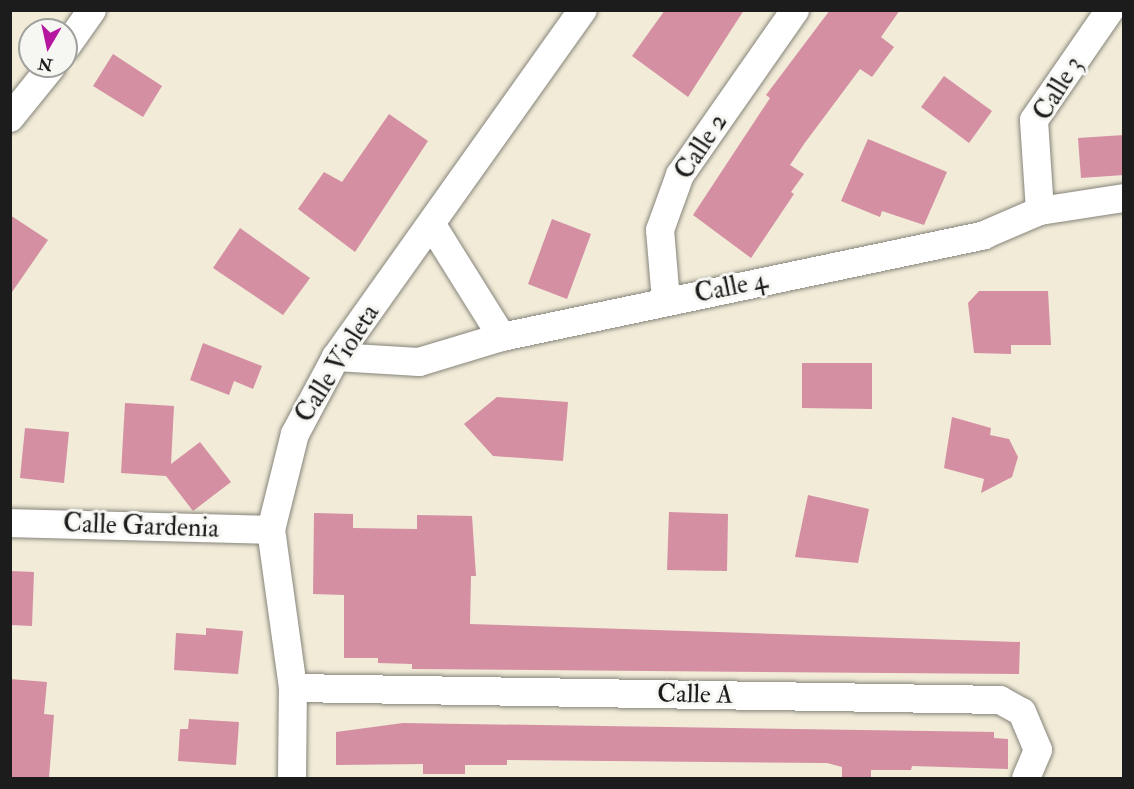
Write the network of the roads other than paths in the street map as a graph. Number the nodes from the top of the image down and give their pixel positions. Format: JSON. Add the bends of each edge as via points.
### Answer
{"nodes":[{"id":1,"x":92,"y":10,"type":"edge"},
{"id":2,"x":583,"y":10,"type":"edge"},
{"id":3,"x":795,"y":10,"type":"edge"},
{"id":4,"x":1110,"y":10,"type":"edge"},
{"id":5,"x":78,"y":30,"type":"edge"},
{"id":6,"x":42,"y":78,"type":"edge"},
{"id":7,"x":10,"y":118,"type":"edge"},
{"id":8,"x":1124,"y":198,"type":"edge"},
{"id":9,"x":1040,"y":211,"type":"junction"},
{"id":10,"x":432,"y":225,"type":"junction"},
{"id":11,"x":666,"y":301,"type":"junction"},
{"id":12,"x":502,"y":337,"type":"junction"},
{"id":13,"x":336,"y":357,"type":"junction"},
{"id":14,"x":10,"y":523,"type":"edge"},
{"id":15,"x":271,"y":530,"type":"junction"},
{"id":16,"x":293,"y":688,"type":"junction"},
{"id":17,"x":292,"y":778,"type":"edge"},
{"id":18,"x":1026,"y":778,"type":"edge"}],
"edges":[{"from":1,"to":5,"type":"street"},
{"from":2,"to":10,"type":"street","name":"Calle Violeta"},
{"from":3,"to":11,"type":"street","name":"Calle 2","via":[[680,175],[660,230]]},
{"from":4,"to":9,"type":"street","name":"Calle 3","via":[[1034,120]]},
{"from":6,"to":7,"type":"street"},
{"from":8,"to":9,"type":"street","name":"Calle 4"},
{"from":9,"to":11,"type":"street","name":"Calle 4","via":[[984,235]]},
{"from":10,"to":12,"type":"street"},
{"from":10,"to":13,"type":"street","name":"Calle Violeta"},
{"from":11,"to":12,"type":"street","name":"Calle 4"},
{"from":12,"to":13,"type":"street","name":"Calle 4","via":[[419,362]]},
{"from":13,"to":15,"type":"street","name":"Calle Violeta","via":[[295,434]]},
{"from":14,"to":15,"type":"street","name":"Calle Gardenia"},
{"from":15,"to":16,"type":"street","name":"Calle Violeta"},
{"from":16,"to":17,"type":"street","name":"Calle Violeta"},
{"from":16,"to":18,"type":"street","name":"Calle A","via":[[1000,700],[1022,712],[1038,750]]}]}
